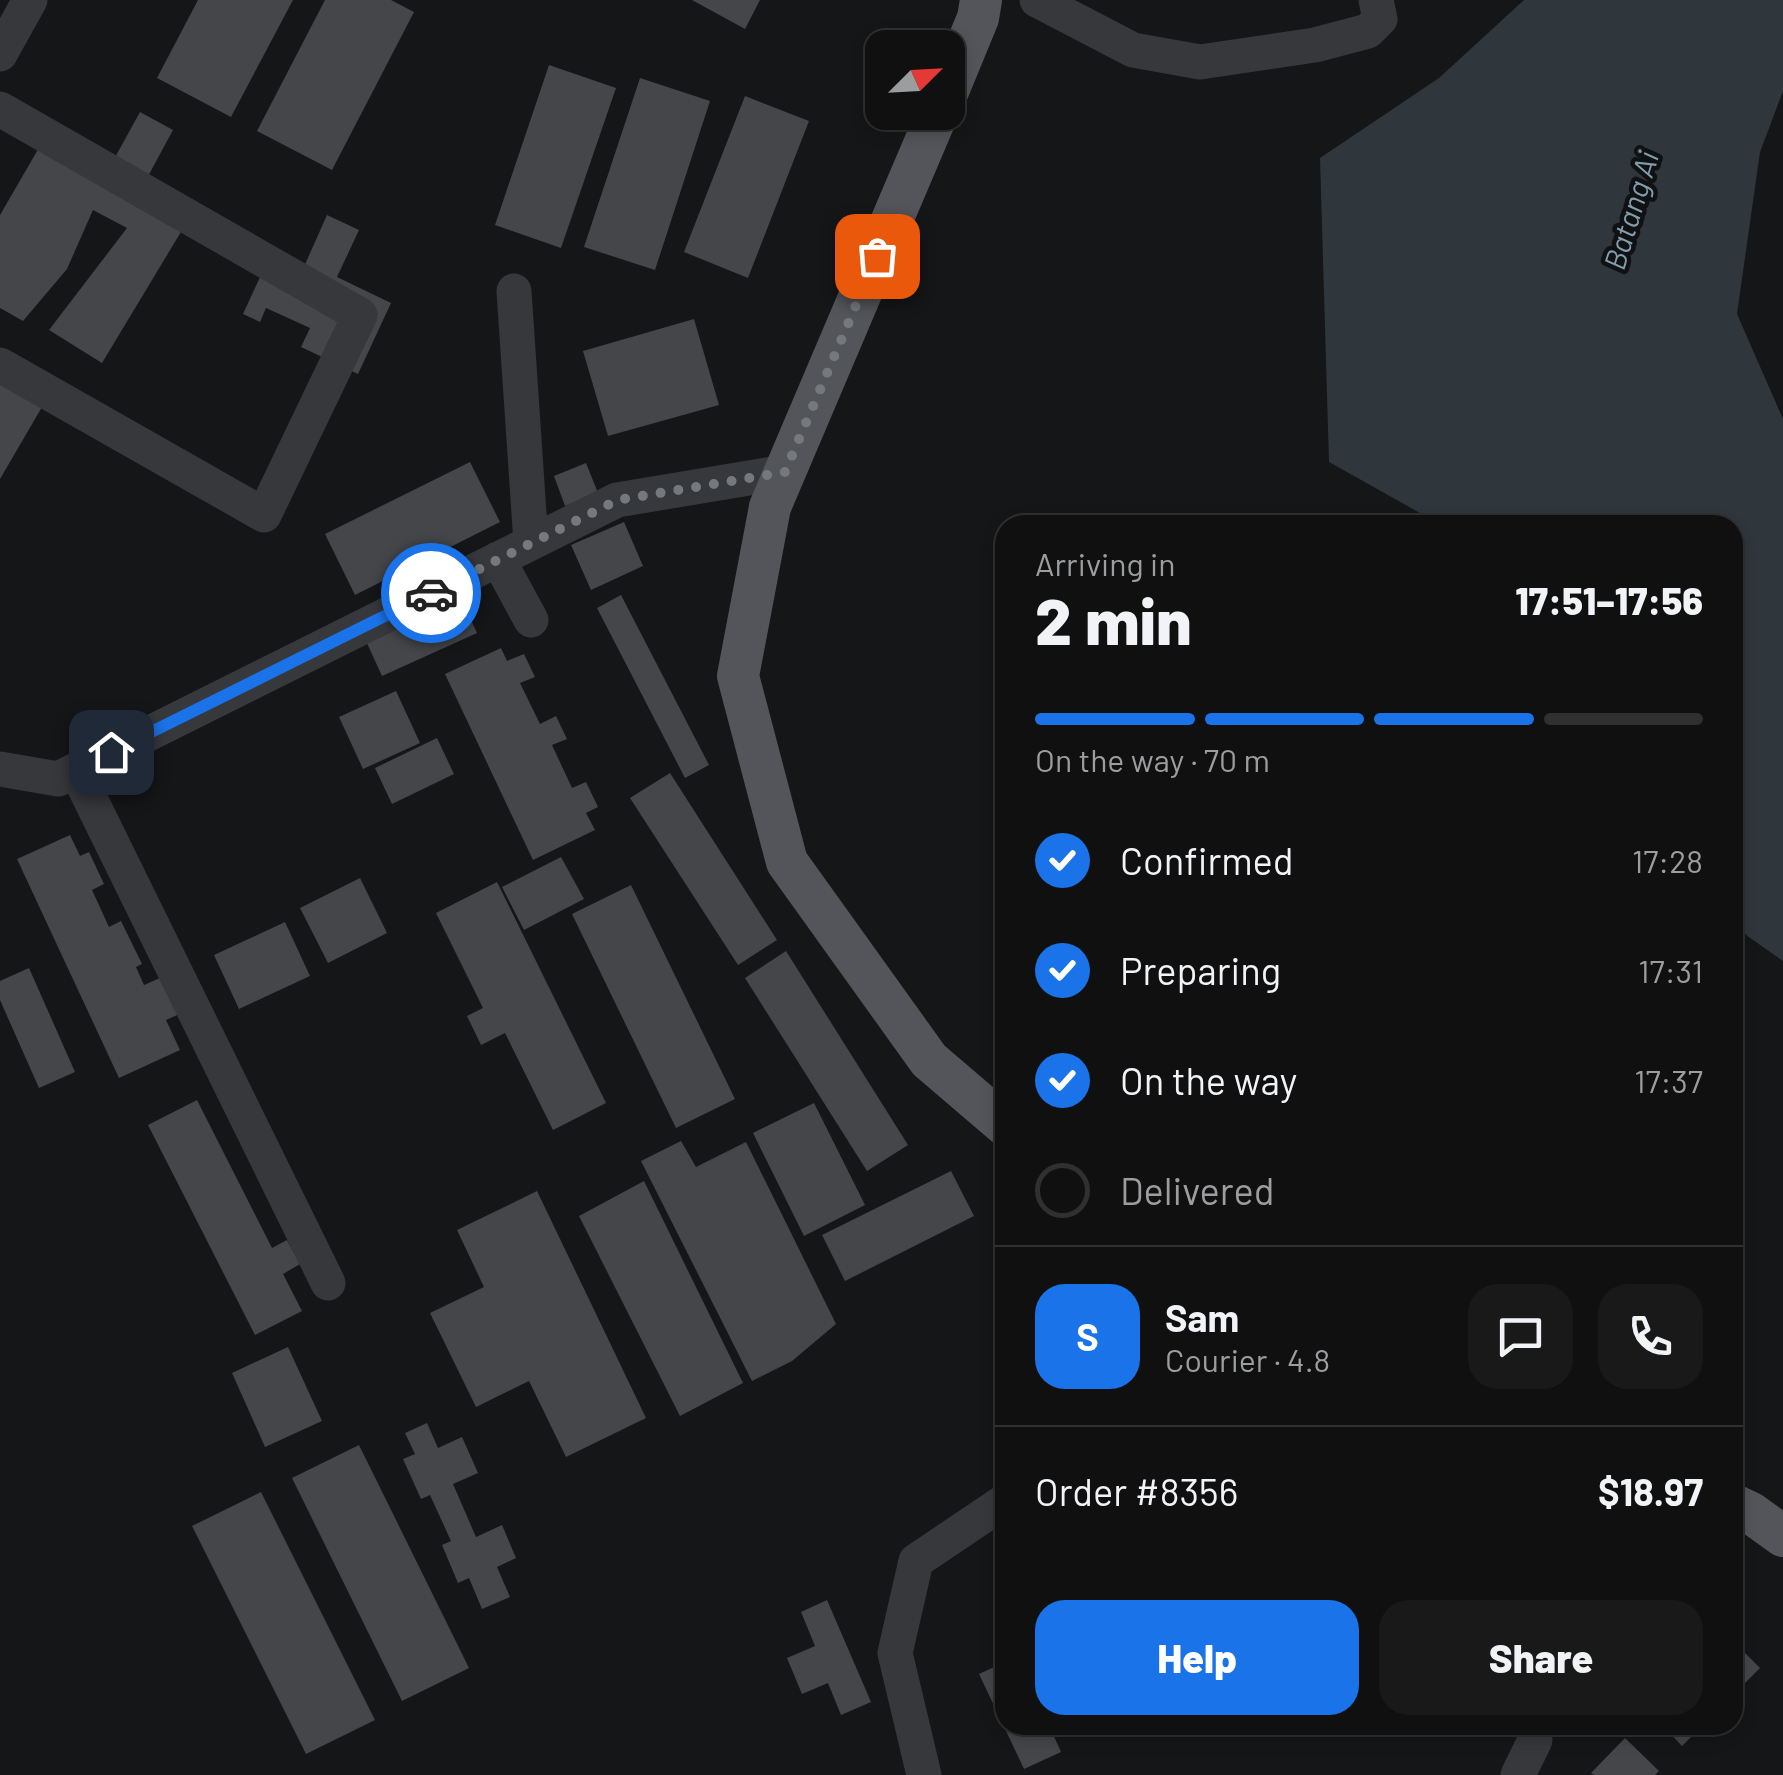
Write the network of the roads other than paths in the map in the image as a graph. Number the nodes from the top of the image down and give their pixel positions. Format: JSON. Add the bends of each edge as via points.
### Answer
{"nodes":[{"id":1,"x":30,"y":0,"type":"edge"},
{"id":2,"x":981,"y":0,"type":"edge"},
{"id":3,"x":1037,"y":0,"type":"edge"},
{"id":4,"x":1376,"y":0,"type":"edge"},
{"id":5,"x":965,"y":49,"type":"edge"},
{"id":6,"x":0,"y":54,"type":"edge"},
{"id":7,"x":2,"y":115,"type":"edge"},
{"id":8,"x":930,"y":130,"type":"edge"},
{"id":9,"x":514,"y":290,"type":"dead end"},
{"id":10,"x":0,"y":365,"type":"edge"},
{"id":11,"x":785,"y":472,"type":"junction"},
{"id":12,"x":531,"y":543,"type":"junction"},
{"id":13,"x":498,"y":559,"type":"junction"},
{"id":14,"x":531,"y":620,"type":"dead end"},
{"id":15,"x":0,"y":769,"type":"edge"},
{"id":16,"x":76,"y":770,"type":"junction"},
{"id":17,"x":995,"y":1116,"type":"edge"},
{"id":18,"x":328,"y":1284,"type":"dead end"},
{"id":19,"x":995,"y":1508,"type":"edge"},
{"id":20,"x":1743,"y":1509,"type":"edge"},
{"id":21,"x":1783,"y":1536,"type":"edge"},
{"id":22,"x":1534,"y":1735,"type":"edge"},
{"id":23,"x":924,"y":1775,"type":"edge"},
{"id":24,"x":1518,"y":1775,"type":"edge"}],
"edges":[{"from":1,"to":6,"type":"street"},
{"from":2,"to":5,"type":"main road"},
{"from":3,"to":4,"type":"street","via":[[1133,50],[1200,62],[1368,31],[1380,20]]},
{"from":7,"to":10,"type":"street","via":[[360,315],[264,515]]},
{"from":8,"to":11,"type":"main road"},
{"from":9,"to":12,"type":"street"},
{"from":11,"to":12,"type":"street","via":[[618,500]]},
{"from":11,"to":17,"type":"main road","via":[[770,507],[738,676],[788,862],[929,1060]]},
{"from":12,"to":13,"type":"street"},
{"from":13,"to":14,"type":"street"},
{"from":13,"to":16,"type":"street"},
{"from":15,"to":16,"type":"street","via":[[58,779]]},
{"from":16,"to":18,"type":"street"},
{"from":19,"to":23,"type":"street","via":[[916,1561],[895,1653]]},
{"from":20,"to":21,"type":"main road"},
{"from":22,"to":24,"type":"street"}]}
